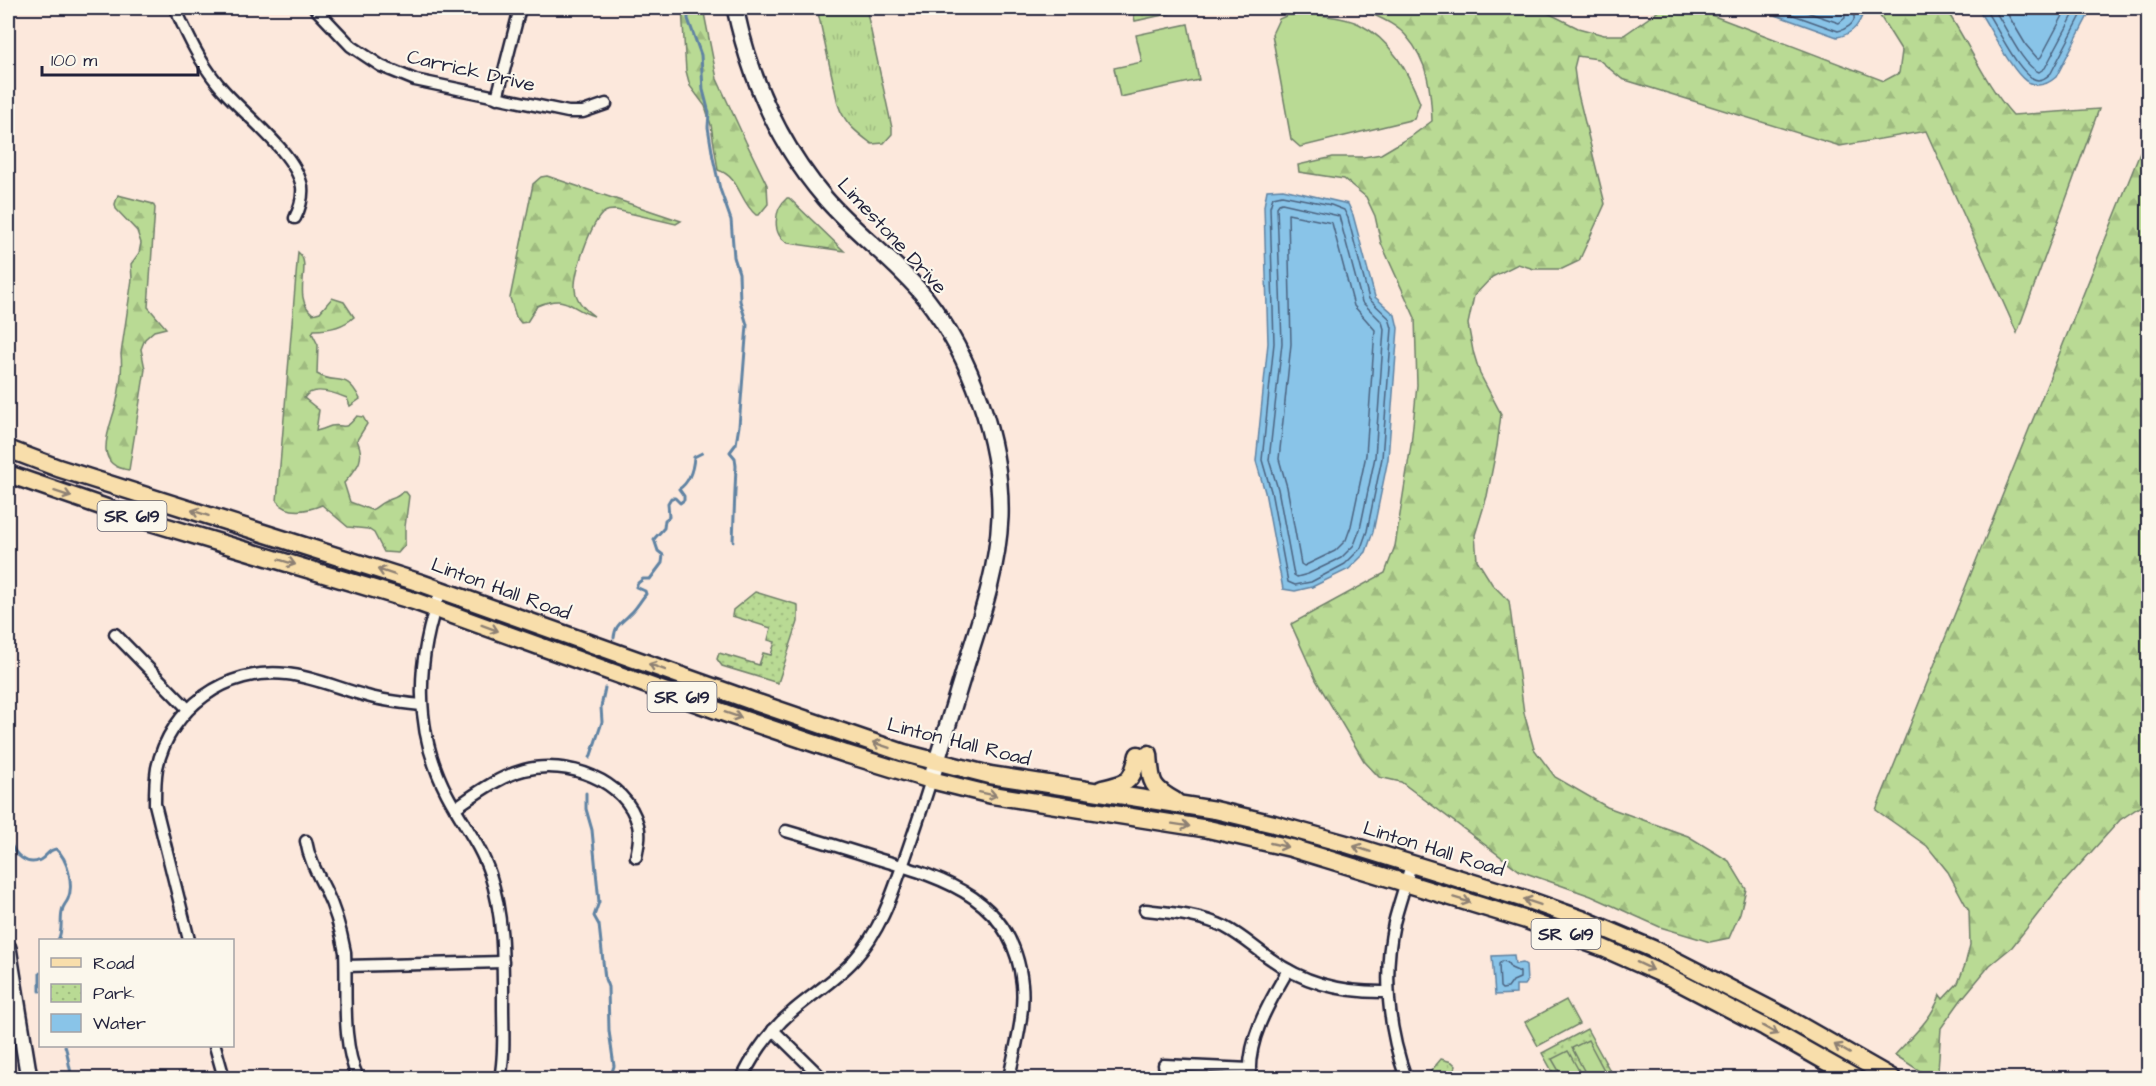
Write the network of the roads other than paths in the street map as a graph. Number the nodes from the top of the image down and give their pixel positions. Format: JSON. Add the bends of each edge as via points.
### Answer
{"nodes":[{"id":1,"x":175,"y":8,"type":"edge"},
{"id":2,"x":315,"y":8,"type":"edge"},
{"id":3,"x":520,"y":8,"type":"edge"},
{"id":4,"x":735,"y":8,"type":"edge"},
{"id":5,"x":497,"y":98,"type":"junction"},
{"id":6,"x":606,"y":104,"type":"dead end"},
{"id":7,"x":295,"y":218,"type":"dead end"},
{"id":8,"x":8,"y":449,"type":"edge"},
{"id":9,"x":8,"y":474,"type":"edge"},
{"id":10,"x":441,"y":591,"type":"junction"},
{"id":11,"x":435,"y":608,"type":"junction"},
{"id":12,"x":115,"y":634,"type":"dead end"},
{"id":13,"x":421,"y":705,"type":"junction"},
{"id":14,"x":188,"y":709,"type":"junction"},
{"id":15,"x":937,"y":762,"type":"junction"},
{"id":16,"x":932,"y":780,"type":"junction"},
{"id":17,"x":1094,"y":791,"type":"junction"},
{"id":18,"x":1181,"y":805,"type":"junction"},
{"id":19,"x":455,"y":808,"type":"junction"},
{"id":20,"x":786,"y":831,"type":"dead end"},
{"id":21,"x":306,"y":841,"type":"dead end"},
{"id":22,"x":636,"y":857,"type":"dead end"},
{"id":23,"x":1411,"y":864,"type":"junction"},
{"id":24,"x":902,"y":866,"type":"junction"},
{"id":25,"x":1406,"y":883,"type":"junction"},
{"id":26,"x":1144,"y":910,"type":"dead end"},
{"id":27,"x":189,"y":939,"type":"edge"},
{"id":28,"x":8,"y":948,"type":"edge"},
{"id":29,"x":503,"y":962,"type":"junction"},
{"id":30,"x":346,"y":966,"type":"junction"},
{"id":31,"x":1288,"y":970,"type":"junction"},
{"id":32,"x":1388,"y":992,"type":"junction"},
{"id":33,"x":773,"y":1030,"type":"junction"},
{"id":34,"x":215,"y":1047,"type":"edge"},
{"id":35,"x":1164,"y":1065,"type":"dead end"},
{"id":36,"x":1250,"y":1074,"type":"edge"},
{"id":37,"x":29,"y":1078,"type":"edge"},
{"id":38,"x":224,"y":1078,"type":"edge"},
{"id":39,"x":358,"y":1078,"type":"edge"},
{"id":40,"x":500,"y":1078,"type":"edge"},
{"id":41,"x":742,"y":1078,"type":"edge"},
{"id":42,"x":822,"y":1078,"type":"edge"},
{"id":43,"x":1009,"y":1078,"type":"edge"},
{"id":44,"x":1406,"y":1078,"type":"edge"},
{"id":45,"x":1855,"y":1078,"type":"edge"},
{"id":46,"x":1892,"y":1078,"type":"edge"}],
"edges":[{"from":1,"to":7,"type":"street","via":[[216,82],[282,150],[298,175],[302,198]]},
{"from":2,"to":5,"type":"street","name":"Carrick Drive","via":[[351,46],[381,66],[415,80]]},
{"from":3,"to":5,"type":"street"},
{"from":4,"to":15,"type":"street","name":"Limestone Drive","via":[[752,70],[777,129],[825,198],[925,297],[964,360],[982,405],[998,480],[998,549]]},
{"from":5,"to":6,"type":"street","name":"Carrick Drive","via":[[568,112],[583,112]]},
{"from":10,"to":8,"type":"main road","name":"Linton Hall Road","number":"SR 619","one_way":true},
{"from":9,"to":11,"type":"main road","name":"Linton Hall Road","number":"SR 619","one_way":true,"via":[[127,515]]},
{"from":10,"to":11,"type":"street"},
{"from":15,"to":10,"type":"main road","name":"Linton Hall Road","number":"SR 619","one_way":true},
{"from":11,"to":13,"type":"street","via":[[422,671]]},
{"from":11,"to":16,"type":"main road","name":"Linton Hall Road","number":"SR 619","one_way":true,"via":[[733,716]]},
{"from":12,"to":14,"type":"street"},
{"from":13,"to":14,"type":"street","via":[[271,673],[224,683]]},
{"from":13,"to":19,"type":"street","via":[[428,749]]},
{"from":14,"to":27,"type":"street","via":[[161,753],[155,804]]},
{"from":15,"to":16,"type":"street","name":"Limestone Drive"},
{"from":15,"to":17,"type":"main road","name":"Linton Hall Road","number":"SR 619","via":[[990,775]]},
{"from":16,"to":24,"type":"street"},
{"from":16,"to":25,"type":"main road","name":"Linton Hall Road","number":"SR 619","one_way":true,"via":[[992,795],[1208,829],[1291,848]]},
{"from":17,"to":18,"type":"main road","name":"Linton Hall Road","number":"SR 619"},
{"from":17,"to":18,"type":"main road","via":[[1130,780],[1143,754],[1153,785]]},
{"from":23,"to":18,"type":"main road","name":"Linton Hall Road","number":"SR 619","one_way":true,"via":[[1274,824]]},
{"from":19,"to":22,"type":"street","via":[[495,782],[523,770],[554,766],[577,769],[607,784],[629,807],[640,837]]},
{"from":19,"to":29,"type":"street","via":[[490,874],[499,913]]},
{"from":20,"to":24,"type":"street"},
{"from":21,"to":30,"type":"street","via":[[308,855],[339,924]]},
{"from":23,"to":25,"type":"street"},
{"from":46,"to":23,"type":"main road","name":"Linton Hall Road","number":"SR 619","one_way":true,"via":[[1653,949],[1544,906]]},
{"from":24,"to":33,"type":"street","via":[[889,907],[866,946],[838,976]]},
{"from":24,"to":43,"type":"street","via":[[935,876],[972,896],[1006,933],[1019,966],[1023,997]]},
{"from":25,"to":32,"type":"street","via":[[1394,922]]},
{"from":25,"to":45,"type":"main road","name":"Linton Hall Road","number":"SR 619","one_way":true,"via":[[1523,918],[1635,961],[1719,1002]]},
{"from":26,"to":31,"type":"street","via":[[1192,916],[1224,927]]},
{"from":28,"to":37,"type":"street"},
{"from":29,"to":30,"type":"street"},
{"from":29,"to":40,"type":"street"},
{"from":30,"to":39,"type":"street","via":[[348,1041]]},
{"from":31,"to":32,"type":"street","via":[[1329,987]]},
{"from":31,"to":36,"type":"street","via":[[1259,1027]]},
{"from":32,"to":44,"type":"street","via":[[1394,1040]]},
{"from":33,"to":41,"type":"street"},
{"from":33,"to":42,"type":"street"},
{"from":34,"to":38,"type":"street"},
{"from":35,"to":36,"type":"street"}]}
